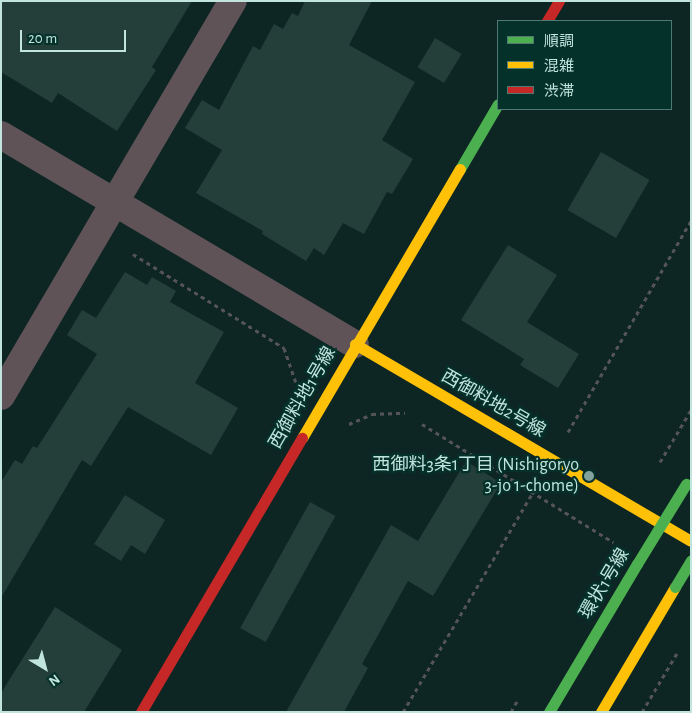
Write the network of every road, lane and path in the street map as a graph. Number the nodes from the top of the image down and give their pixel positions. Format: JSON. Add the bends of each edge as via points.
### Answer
{"nodes":[{"id":1,"x":233,"y":1,"type":"edge"},
{"id":2,"x":559,"y":1,"type":"edge"},
{"id":3,"x":549,"y":20,"type":"edge"},
{"id":4,"x":497,"y":106,"type":"edge"},
{"id":5,"x":1,"y":135,"type":"edge"},
{"id":6,"x":115,"y":202,"type":"junction"},
{"id":7,"x":98,"y":231,"type":"junction"},
{"id":8,"x":355,"y":344,"type":"junction"},
{"id":9,"x":292,"y":390,"type":"dead end"},
{"id":10,"x":1,"y":396,"type":"edge"},
{"id":11,"x":691,"y":410,"type":"edge"},
{"id":12,"x":410,"y":416,"type":"dead end"},
{"id":13,"x":419,"y":422,"type":"dead end"},
{"id":14,"x":343,"y":427,"type":"dead end"},
{"id":15,"x":657,"y":466,"type":"dead end"},
{"id":16,"x":688,"y":479,"type":"edge"},
{"id":17,"x":691,"y":541,"type":"edge"},
{"id":18,"x":616,"y":543,"type":"dead end"},
{"id":19,"x":691,"y":560,"type":"edge"},
{"id":20,"x":681,"y":645,"type":"dead end"},
{"id":21,"x":141,"y":712,"type":"edge"},
{"id":22,"x":549,"y":712,"type":"edge"},
{"id":23,"x":601,"y":712,"type":"edge"},
{"id":24,"x":642,"y":712,"type":"edge"}],
"edges":[{"from":1,"to":6,"type":"street"},
{"from":2,"to":3,"type":"street"},
{"from":4,"to":8,"type":"street","name":"西御料地1号線"},
{"from":5,"to":6,"type":"street"},
{"from":6,"to":7,"type":"street"},
{"from":6,"to":8,"type":"street"},
{"from":7,"to":9,"type":"path","via":[[284,348],[296,382]]},
{"from":7,"to":10,"type":"street"},
{"from":8,"to":17,"type":"street","name":"西御料地2号線"},
{"from":8,"to":21,"type":"street","name":"西御料地1号線"},
{"from":11,"to":15,"type":"path"},
{"from":12,"to":14,"type":"path","via":[[402,411],[372,414]]},
{"from":13,"to":18,"type":"path"},
{"from":16,"to":22,"type":"street","name":"環状1号線","bridge":true},
{"from":19,"to":23,"type":"street","bridge":true},
{"from":20,"to":24,"type":"path"}]}
